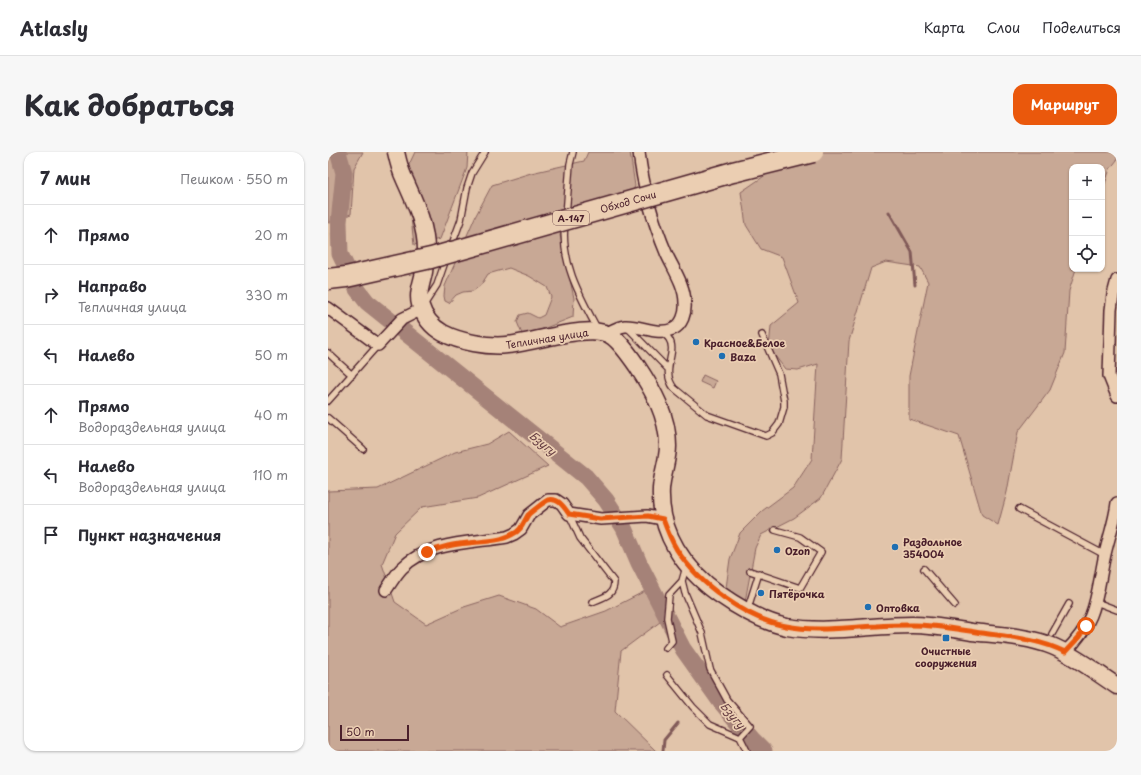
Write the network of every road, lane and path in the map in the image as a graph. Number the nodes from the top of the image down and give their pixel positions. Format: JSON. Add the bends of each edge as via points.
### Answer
{"nodes":[{"id":1,"x":396,"y":152,"type":"edge"},
{"id":2,"x":485,"y":152,"type":"edge"},
{"id":3,"x":573,"y":152,"type":"edge"},
{"id":4,"x":639,"y":152,"type":"edge"},
{"id":5,"x":812,"y":152,"type":"edge"},
{"id":6,"x":328,"y":279,"type":"edge"},
{"id":7,"x":1117,"y":280,"type":"edge"},
{"id":8,"x":328,"y":308,"type":"edge"},
{"id":9,"x":422,"y":309,"type":"junction"},
{"id":10,"x":626,"y":326,"type":"junction"},
{"id":11,"x":603,"y":332,"type":"junction"},
{"id":12,"x":662,"y":332,"type":"junction"},
{"id":13,"x":762,"y":335,"type":"dead end"},
{"id":14,"x":378,"y":345,"type":"junction"},
{"id":15,"x":328,"y":353,"type":"edge"},
{"id":16,"x":668,"y":369,"type":"junction"},
{"id":17,"x":352,"y":375,"type":"junction"},
{"id":18,"x":1117,"y":396,"type":"edge"},
{"id":19,"x":328,"y":401,"type":"edge"},
{"id":20,"x":328,"y":418,"type":"edge"},
{"id":21,"x":363,"y":449,"type":"dead end"},
{"id":22,"x":1117,"y":503,"type":"edge"},
{"id":23,"x":1019,"y":509,"type":"dead end"},
{"id":24,"x":569,"y":514,"type":"junction"},
{"id":25,"x":663,"y":519,"type":"junction"},
{"id":26,"x":775,"y":530,"type":"dead end"},
{"id":27,"x":1105,"y":555,"type":"junction"},
{"id":28,"x":687,"y":564,"type":"junction"},
{"id":29,"x":924,"y":569,"type":"dead end"},
{"id":30,"x":750,"y":571,"type":"dead end"},
{"id":31,"x":760,"y":573,"type":"junction"},
{"id":32,"x":682,"y":581,"type":"junction"},
{"id":33,"x":386,"y":590,"type":"dead end"},
{"id":34,"x":592,"y":602,"type":"dead end"},
{"id":35,"x":1096,"y":602,"type":"junction"},
{"id":36,"x":1069,"y":604,"type":"dead end"},
{"id":37,"x":955,"y":605,"type":"dead end"},
{"id":38,"x":1117,"y":610,"type":"edge"},
{"id":39,"x":747,"y":612,"type":"junction"},
{"id":40,"x":1052,"y":634,"type":"dead end"},
{"id":41,"x":666,"y":648,"type":"dead end"},
{"id":42,"x":1065,"y":652,"type":"junction"},
{"id":43,"x":667,"y":675,"type":"dead end"},
{"id":44,"x":1117,"y":686,"type":"edge"},
{"id":45,"x":740,"y":737,"type":"junction"},
{"id":46,"x":747,"y":751,"type":"edge"}],
"edges":[{"from":1,"to":9,"type":"street","name":"Тепличная улица","via":[[424,233],[426,250],[419,292]]},
{"from":2,"to":9,"type":"lane","via":[[472,174],[460,220],[437,285]]},
{"from":3,"to":11,"type":"lane","via":[[564,228],[566,249],[570,270],[580,297]]},
{"from":4,"to":12,"type":"street","via":[[646,195],[653,218],[682,286],[686,302],[683,319],[679,324]]},
{"from":5,"to":6,"type":"highway","name":"Обход Сочи","number":"А-147","bridge":true,"via":[[732,172],[431,258]]},
{"from":7,"to":18,"type":"street","via":[[1111,310],[1109,369]]},
{"from":8,"to":14,"type":"street"},
{"from":9,"to":11,"type":"street","name":"Тепличная улица","via":[[433,327],[451,337],[485,344],[529,342],[583,330]]},
{"from":9,"to":14,"type":"street","via":[[402,319]]},
{"from":10,"to":11,"type":"street"},
{"from":10,"to":12,"type":"street"},
{"from":10,"to":16,"type":"lane"},
{"from":11,"to":25,"type":"street","via":[[616,339],[622,346],[646,380],[663,415],[668,449],[661,490]]},
{"from":12,"to":16,"type":"lane","via":[[671,346]]},
{"from":13,"to":16,"type":"lane","via":[[779,374],[784,401],[778,424],[769,436],[707,415],[674,388],[668,378]]},
{"from":14,"to":17,"type":"lane"},
{"from":15,"to":17,"type":"lane"},
{"from":17,"to":19,"type":"lane"},
{"from":20,"to":21,"type":"lane"},
{"from":22,"to":27,"type":"street"},
{"from":23,"to":27,"type":"lane"},
{"from":24,"to":25,"type":"street","via":[[600,519],[648,516]]},
{"from":24,"to":33,"type":"street","via":[[562,504],[556,500],[548,500],[529,514],[521,529],[514,534],[442,547],[415,558],[402,568]]},
{"from":24,"to":34,"type":"lane","via":[[580,538],[614,582],[610,595]]},
{"from":25,"to":28,"type":"street","via":[[676,549]]},
{"from":26,"to":31,"type":"lane","via":[[800,537],[821,552],[800,588]]},
{"from":27,"to":35,"type":"street"},
{"from":28,"to":32,"type":"lane"},
{"from":28,"to":39,"type":"street","via":[[716,592]]},
{"from":29,"to":37,"type":"lane"},
{"from":30,"to":31,"type":"lane"},
{"from":31,"to":39,"type":"lane"},
{"from":32,"to":41,"type":"lane","via":[[669,595],[667,618],[672,641]]},
{"from":32,"to":45,"type":"lane","via":[[702,633],[710,669],[727,700],[750,726]]},
{"from":35,"to":38,"type":"lane"},
{"from":35,"to":42,"type":"street","via":[[1091,618],[1079,637]]},
{"from":36,"to":40,"type":"lane"},
{"from":39,"to":42,"type":"street","via":[[786,626],[816,630],[914,625],[1026,638]]},
{"from":42,"to":44,"type":"street"},
{"from":43,"to":45,"type":"lane","via":[[710,724]]},
{"from":45,"to":46,"type":"lane"}]}
